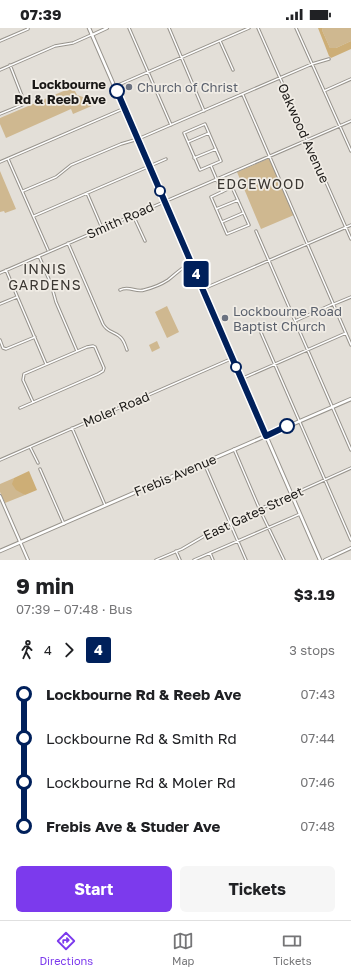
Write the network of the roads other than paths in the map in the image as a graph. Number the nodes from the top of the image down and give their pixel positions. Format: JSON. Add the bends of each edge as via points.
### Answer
{"nodes":[{"id":1,"x":28,"y":28,"type":"edge"},
{"id":2,"x":89,"y":28,"type":"edge"},
{"id":3,"x":108,"y":28,"type":"edge"},
{"id":4,"x":129,"y":28,"type":"edge"},
{"id":5,"x":168,"y":28,"type":"edge"},
{"id":6,"x":250,"y":28,"type":"edge"},
{"id":7,"x":258,"y":28,"type":"edge"},
{"id":8,"x":296,"y":28,"type":"edge"},
{"id":9,"x":92,"y":35,"type":"junction"},
{"id":10,"x":0,"y":41,"type":"edge"},
{"id":11,"x":220,"y":41,"type":"junction"},
{"id":12,"x":181,"y":58,"type":"junction"},
{"id":13,"x":329,"y":59,"type":"dead end"},
{"id":14,"x":312,"y":64,"type":"junction"},
{"id":15,"x":10,"y":65,"type":"junction"},
{"id":16,"x":0,"y":70,"type":"edge"},
{"id":17,"x":232,"y":70,"type":"dead end"},
{"id":18,"x":148,"y":72,"type":"junction"},
{"id":19,"x":280,"y":78,"type":"junction"},
{"id":20,"x":351,"y":79,"type":"edge"},
{"id":21,"x":115,"y":87,"type":"junction"},
{"id":22,"x":324,"y":91,"type":"junction"},
{"id":23,"x":243,"y":95,"type":"junction"},
{"id":24,"x":124,"y":108,"type":"junction"},
{"id":25,"x":204,"y":111,"type":"junction"},
{"id":26,"x":0,"y":114,"type":"edge"},
{"id":27,"x":351,"y":121,"type":"edge"},
{"id":28,"x":171,"y":125,"type":"junction"},
{"id":29,"x":340,"y":126,"type":"junction"},
{"id":30,"x":209,"y":133,"type":"junction"},
{"id":31,"x":138,"y":139,"type":"junction"},
{"id":32,"x":307,"y":140,"type":"junction"},
{"id":33,"x":188,"y":142,"type":"junction"},
{"id":34,"x":216,"y":149,"type":"junction"},
{"id":35,"x":351,"y":151,"type":"edge"},
{"id":36,"x":269,"y":156,"type":"junction"},
{"id":37,"x":194,"y":158,"type":"junction"},
{"id":38,"x":8,"y":159,"type":"junction"},
{"id":39,"x":166,"y":159,"type":"dead end"},
{"id":40,"x":0,"y":162,"type":"edge"},
{"id":41,"x":150,"y":166,"type":"junction"},
{"id":42,"x":211,"y":166,"type":"junction"},
{"id":43,"x":216,"y":179,"type":"junction"},
{"id":44,"x":23,"y":191,"type":"junction"},
{"id":45,"x":222,"y":192,"type":"junction"},
{"id":46,"x":87,"y":193,"type":"junction"},
{"id":47,"x":238,"y":200,"type":"junction"},
{"id":48,"x":164,"y":201,"type":"junction"},
{"id":49,"x":216,"y":209,"type":"junction"},
{"id":50,"x":243,"y":213,"type":"junction"},
{"id":51,"x":133,"y":215,"type":"junction"},
{"id":52,"x":34,"y":216,"type":"junction"},
{"id":53,"x":222,"y":222,"type":"junction"},
{"id":54,"x":351,"y":226,"type":"edge"},
{"id":55,"x":102,"y":228,"type":"junction"},
{"id":56,"x":346,"y":228,"type":"junction"},
{"id":57,"x":256,"y":231,"type":"dead end"},
{"id":58,"x":351,"y":239,"type":"edge"},
{"id":59,"x":145,"y":241,"type":"dead end"},
{"id":60,"x":68,"y":243,"type":"junction"},
{"id":61,"x":308,"y":244,"type":"junction"},
{"id":62,"x":49,"y":251,"type":"junction"},
{"id":63,"x":38,"y":256,"type":"junction"},
{"id":64,"x":269,"y":261,"type":"junction"},
{"id":65,"x":191,"y":262,"type":"junction"},
{"id":66,"x":6,"y":270,"type":"junction"},
{"id":67,"x":0,"y":272,"type":"edge"},
{"id":68,"x":203,"y":289,"type":"junction"},
{"id":69,"x":120,"y":290,"type":"dead end"},
{"id":70,"x":17,"y":297,"type":"junction"},
{"id":71,"x":351,"y":297,"type":"edge"},
{"id":72,"x":0,"y":304,"type":"edge"},
{"id":73,"x":334,"y":304,"type":"junction"},
{"id":74,"x":295,"y":321,"type":"junction"},
{"id":75,"x":259,"y":328,"type":"dead end"},
{"id":76,"x":346,"y":333,"type":"junction"},
{"id":77,"x":35,"y":337,"type":"junction"},
{"id":78,"x":0,"y":340,"type":"edge"},
{"id":79,"x":351,"y":345,"type":"edge"},
{"id":80,"x":128,"y":350,"type":"dead end"},
{"id":81,"x":308,"y":350,"type":"junction"},
{"id":82,"x":77,"y":351,"type":"junction"},
{"id":83,"x":233,"y":358,"type":"junction"},
{"id":84,"x":275,"y":364,"type":"junction"},
{"id":85,"x":47,"y":365,"type":"junction"},
{"id":86,"x":242,"y":378,"type":"junction"},
{"id":87,"x":351,"y":399,"type":"edge"},
{"id":88,"x":33,"y":402,"type":"junction"},
{"id":89,"x":332,"y":407,"type":"junction"},
{"id":90,"x":20,"y":408,"type":"dead end"},
{"id":91,"x":299,"y":421,"type":"junction"},
{"id":92,"x":72,"y":428,"type":"junction"},
{"id":93,"x":266,"y":436,"type":"junction"},
{"id":94,"x":30,"y":447,"type":"junction"},
{"id":95,"x":234,"y":449,"type":"junction"},
{"id":96,"x":351,"y":450,"type":"edge"},
{"id":97,"x":0,"y":460,"type":"edge"},
{"id":98,"x":38,"y":463,"type":"dead end"},
{"id":99,"x":204,"y":463,"type":"junction"},
{"id":100,"x":351,"y":468,"type":"edge"},
{"id":101,"x":40,"y":469,"type":"dead end"},
{"id":102,"x":325,"y":480,"type":"junction"},
{"id":103,"x":292,"y":494,"type":"junction"},
{"id":104,"x":0,"y":496,"type":"edge"},
{"id":105,"x":105,"y":505,"type":"junction"},
{"id":106,"x":260,"y":510,"type":"junction"},
{"id":107,"x":300,"y":514,"type":"junction"},
{"id":108,"x":230,"y":523,"type":"junction"},
{"id":109,"x":64,"y":524,"type":"junction"},
{"id":110,"x":269,"y":527,"type":"junction"},
{"id":111,"x":351,"y":540,"type":"edge"},
{"id":112,"x":238,"y":541,"type":"junction"},
{"id":113,"x":20,"y":542,"type":"junction"},
{"id":114,"x":351,"y":548,"type":"edge"},
{"id":115,"x":0,"y":551,"type":"edge"},
{"id":116,"x":176,"y":551,"type":"junction"},
{"id":117,"x":210,"y":553,"type":"junction"},
{"id":118,"x":28,"y":560,"type":"edge"},
{"id":119,"x":156,"y":560,"type":"edge"},
{"id":120,"x":180,"y":560,"type":"edge"},
{"id":121,"x":194,"y":560,"type":"edge"},
{"id":122,"x":213,"y":560,"type":"edge"},
{"id":123,"x":246,"y":560,"type":"edge"},
{"id":124,"x":284,"y":560,"type":"edge"},
{"id":125,"x":320,"y":560,"type":"edge"},
{"id":126,"x":325,"y":560,"type":"edge"}],
"edges":[{"from":1,"to":10,"type":"street"},
{"from":2,"to":9,"type":"main road"},
{"from":3,"to":9,"type":"street"},
{"from":4,"to":18,"type":"street"},
{"from":5,"to":12,"type":"street"},
{"from":6,"to":11,"type":"street"},
{"from":7,"to":19,"type":"street","name":"Oakwood Avenue"},
{"from":8,"to":14,"type":"street"},
{"from":9,"to":15,"type":"street","via":[[76,42],[57,45]]},
{"from":9,"to":21,"type":"main road"},
{"from":11,"to":12,"type":"street"},
{"from":11,"to":17,"type":"street"},
{"from":12,"to":18,"type":"street"},
{"from":12,"to":25,"type":"street"},
{"from":13,"to":14,"type":"street"},
{"from":14,"to":19,"type":"street"},
{"from":14,"to":22,"type":"street"},
{"from":15,"to":16,"type":"street"},
{"from":15,"to":26,"type":"street","via":[[24,101],[22,105]]},
{"from":18,"to":21,"type":"street"},
{"from":18,"to":28,"type":"street"},
{"from":19,"to":23,"type":"street"},
{"from":19,"to":32,"type":"street","name":"Oakwood Avenue"},
{"from":20,"to":22,"type":"street"},
{"from":21,"to":24,"type":"main road"},
{"from":22,"to":29,"type":"street"},
{"from":23,"to":25,"type":"street"},
{"from":23,"to":36,"type":"street"},
{"from":24,"to":31,"type":"main road"},
{"from":24,"to":38,"type":"street"},
{"from":25,"to":28,"type":"street"},
{"from":27,"to":29,"type":"street","name":"Smith Road"},
{"from":28,"to":31,"type":"street"},
{"from":29,"to":32,"type":"street","name":"Smith Road"},
{"from":29,"to":35,"type":"street"},
{"from":30,"to":33,"type":"street"},
{"from":30,"to":33,"type":"street","via":[[205,124],[184,133]]},
{"from":30,"to":34,"type":"street"},
{"from":31,"to":41,"type":"main road"},
{"from":31,"to":44,"type":"street","via":[[71,165],[56,177]]},
{"from":32,"to":36,"type":"street","name":"Smith Road"},
{"from":32,"to":56,"type":"street","name":"Oakwood Avenue"},
{"from":33,"to":37,"type":"street"},
{"from":34,"to":37,"type":"street"},
{"from":34,"to":42,"type":"street","via":[[221,161]]},
{"from":36,"to":43,"type":"street","name":"Smith Road"},
{"from":36,"to":61,"type":"street"},
{"from":37,"to":42,"type":"street","via":[[200,170]]},
{"from":38,"to":40,"type":"street"},
{"from":38,"to":44,"type":"street"},
{"from":39,"to":41,"type":"street"},
{"from":41,"to":46,"type":"street"},
{"from":41,"to":48,"type":"main road"},
{"from":42,"to":43,"type":"street"},
{"from":43,"to":45,"type":"street"},
{"from":43,"to":48,"type":"street","name":"Smith Road"},
{"from":44,"to":52,"type":"street"},
{"from":45,"to":47,"type":"street","via":[[232,188]]},
{"from":45,"to":49,"type":"street","via":[[211,197]]},
{"from":46,"to":52,"type":"street"},
{"from":46,"to":55,"type":"street"},
{"from":47,"to":49,"type":"street"},
{"from":47,"to":50,"type":"street"},
{"from":48,"to":51,"type":"street","name":"Smith Road"},
{"from":48,"to":65,"type":"main road"},
{"from":49,"to":53,"type":"street"},
{"from":50,"to":53,"type":"street"},
{"from":50,"to":53,"type":"street","via":[[249,225],[227,234]]},
{"from":51,"to":55,"type":"street","name":"Smith Road"},
{"from":51,"to":59,"type":"street"},
{"from":52,"to":62,"type":"street"},
{"from":54,"to":56,"type":"street"},
{"from":55,"to":60,"type":"street","name":"Smith Road"},
{"from":56,"to":58,"type":"street","name":"Oakwood Avenue"},
{"from":56,"to":61,"type":"street"},
{"from":57,"to":64,"type":"street"},
{"from":60,"to":62,"type":"street","name":"Smith Road"},
{"from":60,"to":80,"type":"street","via":[[103,324],[107,330],[122,338]]},
{"from":61,"to":64,"type":"street"},
{"from":61,"to":73,"type":"street"},
{"from":62,"to":63,"type":"street","name":"Smith Road"},
{"from":63,"to":66,"type":"street","name":"Smith Road"},
{"from":63,"to":82,"type":"street"},
{"from":64,"to":68,"type":"street"},
{"from":64,"to":74,"type":"street"},
{"from":65,"to":68,"type":"main road"},
{"from":65,"to":69,"type":"street","via":[[169,279],[146,290]]},
{"from":66,"to":67,"type":"street","name":"Smith Road"},
{"from":66,"to":70,"type":"street"},
{"from":68,"to":83,"type":"main road"},
{"from":70,"to":72,"type":"street"},
{"from":70,"to":77,"type":"street"},
{"from":71,"to":73,"type":"street"},
{"from":73,"to":74,"type":"street"},
{"from":73,"to":76,"type":"street"},
{"from":74,"to":81,"type":"street"},
{"from":75,"to":84,"type":"street"},
{"from":76,"to":79,"type":"street"},
{"from":76,"to":81,"type":"street"},
{"from":77,"to":78,"type":"street","via":[[8,348],[5,348]]},
{"from":77,"to":85,"type":"street"},
{"from":81,"to":84,"type":"street"},
{"from":81,"to":89,"type":"street"},
{"from":82,"to":85,"type":"street"},
{"from":82,"to":88,"type":"street","via":[[93,346],[103,371]]},
{"from":83,"to":86,"type":"main road"},
{"from":83,"to":92,"type":"street","name":"Moler Road"},
{"from":84,"to":86,"type":"street"},
{"from":84,"to":91,"type":"street"},
{"from":85,"to":88,"type":"street","via":[[23,376]]},
{"from":86,"to":93,"type":"main road"},
{"from":87,"to":89,"type":"main road","name":"Frebis Avenue"},
{"from":88,"to":90,"type":"street"},
{"from":89,"to":91,"type":"main road","name":"Frebis Avenue"},
{"from":89,"to":96,"type":"street"},
{"from":91,"to":93,"type":"main road","name":"Frebis Avenue"},
{"from":91,"to":102,"type":"street"},
{"from":92,"to":94,"type":"street","name":"Moler Road"},
{"from":92,"to":105,"type":"street"},
{"from":93,"to":95,"type":"main road","name":"Frebis Avenue"},
{"from":93,"to":103,"type":"main road"},
{"from":94,"to":97,"type":"street","name":"Moler Road"},
{"from":94,"to":98,"type":"street"},
{"from":95,"to":99,"type":"main road","name":"Frebis Avenue"},
{"from":95,"to":106,"type":"street"},
{"from":99,"to":105,"type":"main road","name":"Frebis Avenue"},
{"from":99,"to":108,"type":"street"},
{"from":100,"to":102,"type":"street","name":"East Gates Street"},
{"from":101,"to":109,"type":"street"},
{"from":102,"to":103,"type":"street","name":"East Gates Street"},
{"from":102,"to":111,"type":"street"},
{"from":103,"to":106,"type":"street","name":"East Gates Street"},
{"from":103,"to":107,"type":"main road"},
{"from":104,"to":113,"type":"street"},
{"from":105,"to":109,"type":"main road","name":"Frebis Avenue"},
{"from":106,"to":108,"type":"street","name":"East Gates Street"},
{"from":106,"to":110,"type":"street"},
{"from":107,"to":110,"type":"street"},
{"from":107,"to":125,"type":"main road"},
{"from":108,"to":112,"type":"street"},
{"from":108,"to":116,"type":"street","name":"East Gates Street"},
{"from":109,"to":113,"type":"main road","name":"Frebis Avenue"},
{"from":110,"to":112,"type":"street"},
{"from":110,"to":124,"type":"street"},
{"from":112,"to":117,"type":"street"},
{"from":112,"to":123,"type":"street"},
{"from":113,"to":115,"type":"main road","name":"Frebis Avenue"},
{"from":113,"to":118,"type":"street"},
{"from":114,"to":126,"type":"street"},
{"from":116,"to":119,"type":"street","name":"East Gates Street"},
{"from":116,"to":120,"type":"street"},
{"from":117,"to":121,"type":"street"},
{"from":117,"to":122,"type":"street"}]}
